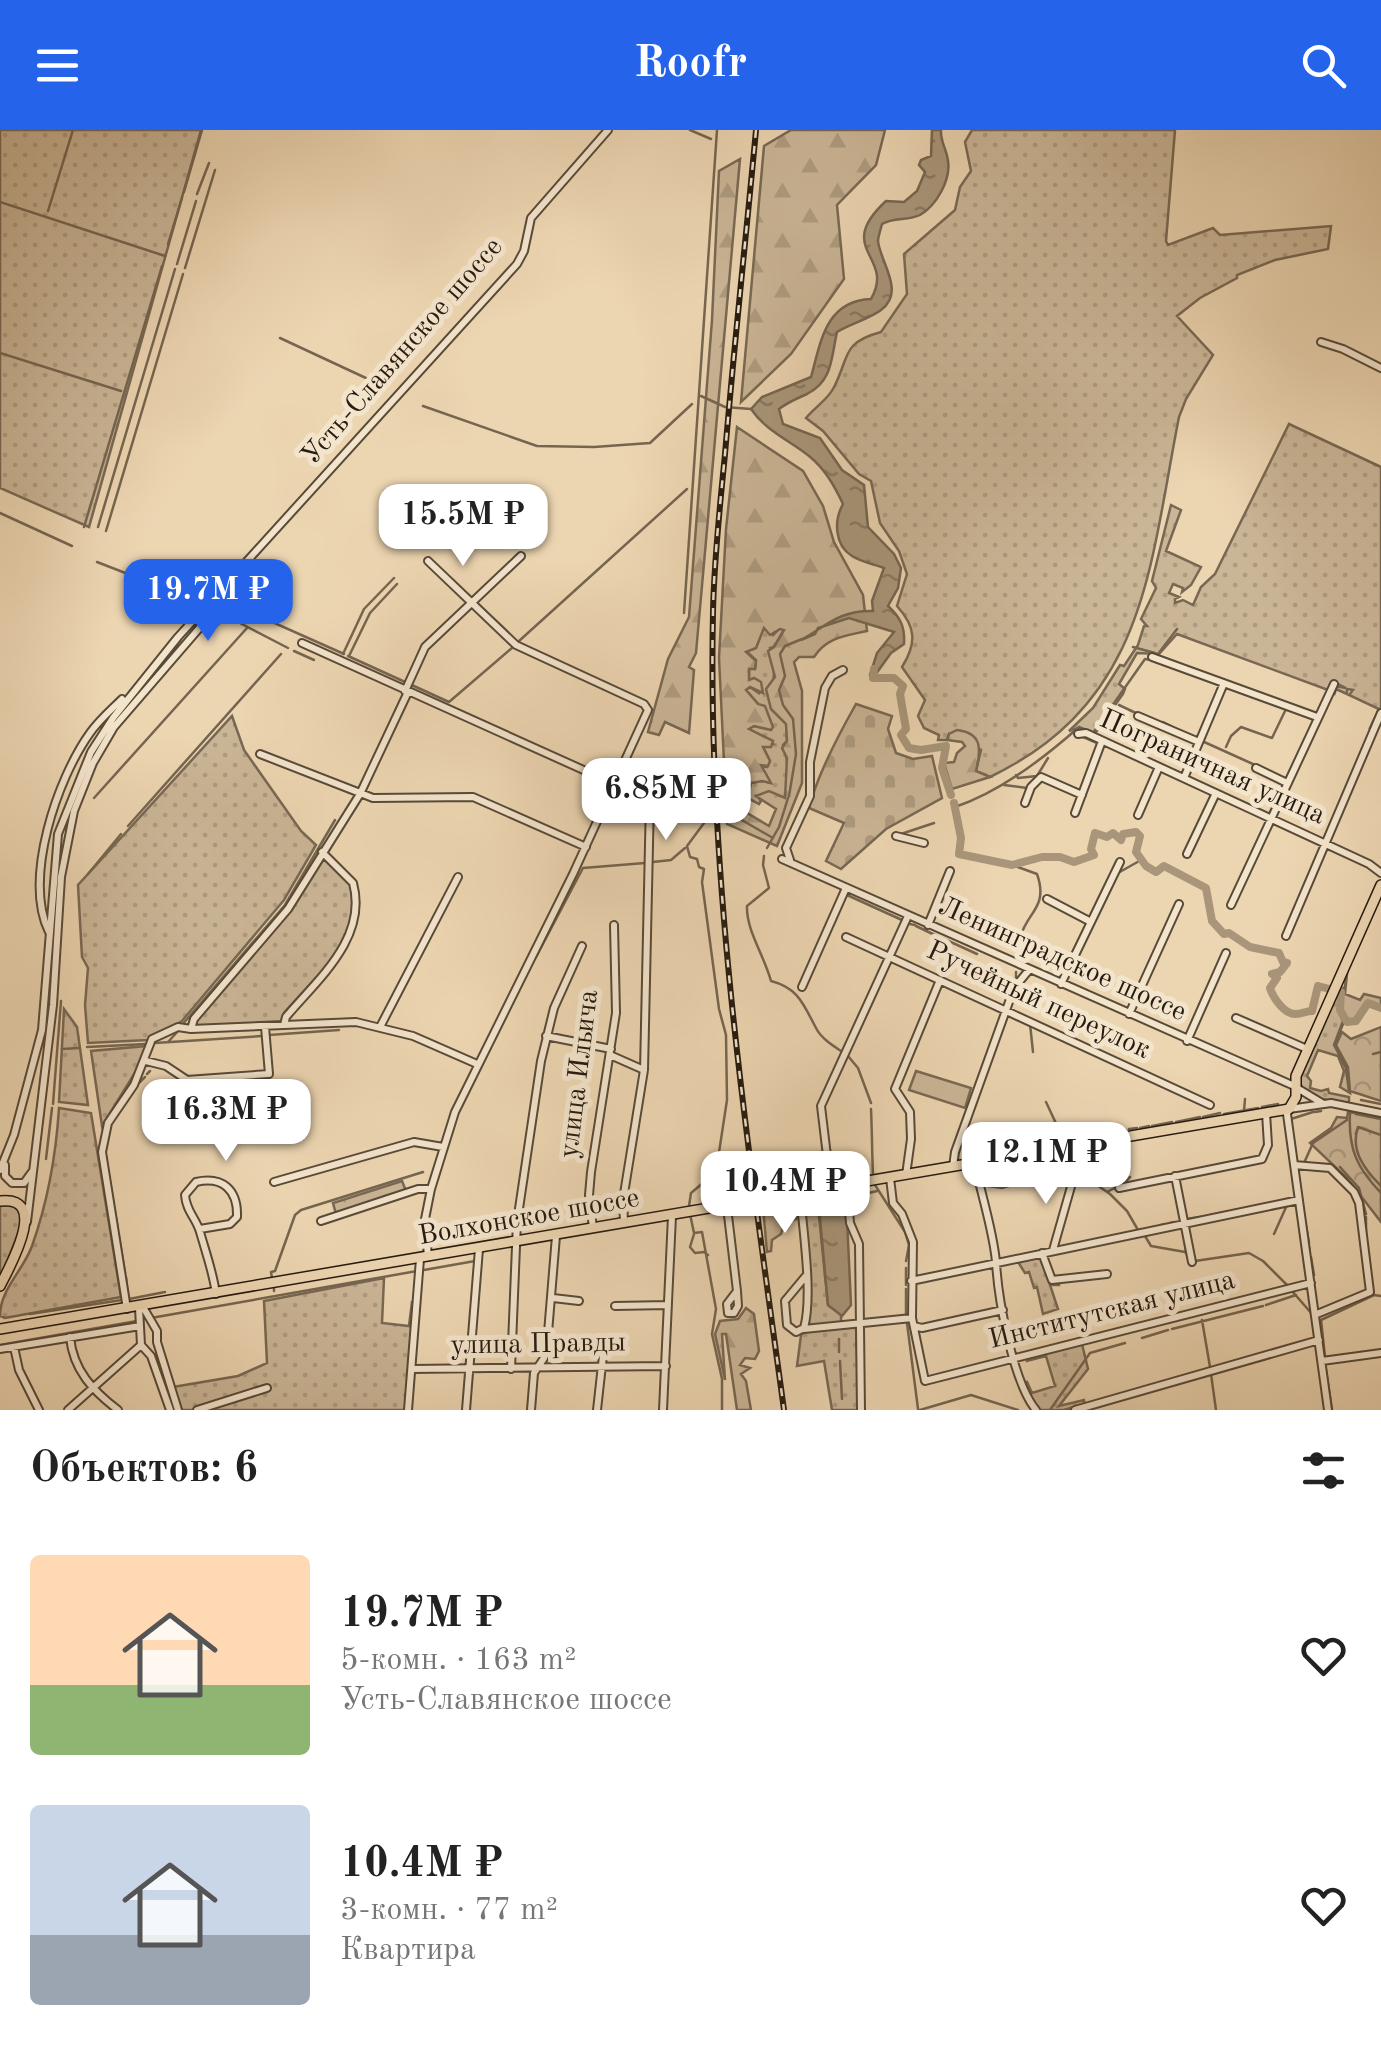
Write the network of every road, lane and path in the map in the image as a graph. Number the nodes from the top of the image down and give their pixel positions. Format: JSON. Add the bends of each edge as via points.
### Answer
{"nodes":[{"id":1,"x":608,"y":130,"type":"edge"},
{"id":2,"x":1321,"y":342,"type":"dead end"},
{"id":3,"x":1381,"y":368,"type":"edge"},
{"id":4,"x":521,"y":556,"type":"dead end"},
{"id":5,"x":428,"y":560,"type":"dead end"},
{"id":6,"x":216,"y":596,"type":"junction"},
{"id":7,"x":472,"y":604,"type":"junction"},
{"id":8,"x":302,"y":643,"type":"dead end"},
{"id":9,"x":1152,"y":656,"type":"dead end"},
{"id":10,"x":844,"y":670,"type":"dead end"},
{"id":11,"x":1224,"y":683,"type":"junction"},
{"id":12,"x":1334,"y":684,"type":"dead end"},
{"id":13,"x":406,"y":691,"type":"junction"},
{"id":14,"x":1381,"y":713,"type":"edge"},
{"id":15,"x":1138,"y":716,"type":"dead end"},
{"id":16,"x":1318,"y":718,"type":"junction"},
{"id":17,"x":1078,"y":734,"type":"dead end"},
{"id":18,"x":1102,"y":740,"type":"junction"},
{"id":19,"x":1199,"y":742,"type":"junction"},
{"id":20,"x":260,"y":754,"type":"dead end"},
{"id":21,"x":1160,"y":767,"type":"junction"},
{"id":22,"x":1256,"y":768,"type":"dead end"},
{"id":23,"x":1184,"y":778,"type":"junction"},
{"id":24,"x":1287,"y":784,"type":"junction"},
{"id":25,"x":616,"y":785,"type":"junction"},
{"id":26,"x":1216,"y":792,"type":"junction"},
{"id":27,"x":360,"y":794,"type":"junction"},
{"id":28,"x":1082,"y":795,"type":"junction"},
{"id":29,"x":1025,"y":803,"type":"dead end"},
{"id":30,"x":1075,"y":814,"type":"dead end"},
{"id":31,"x":1138,"y":815,"type":"dead end"},
{"id":32,"x":1271,"y":818,"type":"junction"},
{"id":33,"x":896,"y":836,"type":"dead end"},
{"id":34,"x":924,"y":843,"type":"dead end"},
{"id":35,"x":1325,"y":844,"type":"junction"},
{"id":36,"x":586,"y":847,"type":"junction"},
{"id":37,"x":322,"y":852,"type":"junction"},
{"id":38,"x":1187,"y":854,"type":"dead end"},
{"id":39,"x":782,"y":859,"type":"dead end"},
{"id":40,"x":791,"y":862,"type":"junction"},
{"id":41,"x":1120,"y":862,"type":"dead end"},
{"id":42,"x":950,"y":871,"type":"dead end"},
{"id":43,"x":1381,"y":873,"type":"edge"},
{"id":44,"x":458,"y":877,"type":"dead end"},
{"id":45,"x":1381,"y":884,"type":"edge"},
{"id":46,"x":846,"y":888,"type":"junction"},
{"id":47,"x":1046,"y":899,"type":"dead end"},
{"id":48,"x":1179,"y":904,"type":"dead end"},
{"id":49,"x":1230,"y":906,"type":"dead end"},
{"id":50,"x":908,"y":916,"type":"junction"},
{"id":51,"x":1091,"y":922,"type":"junction"},
{"id":52,"x":614,"y":925,"type":"dead end"},
{"id":53,"x":928,"y":925,"type":"junction"},
{"id":54,"x":1286,"y":936,"type":"dead end"},
{"id":55,"x":846,"y":937,"type":"dead end"},
{"id":56,"x":582,"y":946,"type":"dead end"},
{"id":57,"x":1226,"y":953,"type":"dead end"},
{"id":58,"x":890,"y":958,"type":"junction"},
{"id":59,"x":1029,"y":969,"type":"junction"},
{"id":60,"x":940,"y":980,"type":"junction"},
{"id":61,"x":1062,"y":984,"type":"junction"},
{"id":62,"x":802,"y":987,"type":"dead end"},
{"id":63,"x":1008,"y":1012,"type":"junction"},
{"id":64,"x":1129,"y":1014,"type":"junction"},
{"id":65,"x":1236,"y":1018,"type":"dead end"},
{"id":66,"x":284,"y":1025,"type":"junction"},
{"id":67,"x":265,"y":1027,"type":"junction"},
{"id":68,"x":380,"y":1027,"type":"junction"},
{"id":69,"x":191,"y":1029,"type":"junction"},
{"id":70,"x":546,"y":1036,"type":"junction"},
{"id":71,"x":1187,"y":1040,"type":"junction"},
{"id":72,"x":1308,"y":1049,"type":"junction"},
{"id":73,"x":610,"y":1052,"type":"junction"},
{"id":74,"x":146,"y":1060,"type":"junction"},
{"id":75,"x":477,"y":1064,"type":"junction"},
{"id":76,"x":644,"y":1070,"type":"junction"},
{"id":77,"x":1295,"y":1088,"type":"junction"},
{"id":78,"x":1322,"y":1103,"type":"junction"},
{"id":79,"x":1210,"y":1105,"type":"dead end"},
{"id":80,"x":1290,"y":1109,"type":"junction"},
{"id":81,"x":1266,"y":1113,"type":"junction"},
{"id":82,"x":1381,"y":1113,"type":"edge"},
{"id":83,"x":443,"y":1146,"type":"junction"},
{"id":84,"x":1077,"y":1146,"type":"junction"},
{"id":85,"x":9,"y":1150,"type":"junction"},
{"id":86,"x":36,"y":1156,"type":"junction"},
{"id":87,"x":974,"y":1163,"type":"junction"},
{"id":88,"x":1294,"y":1165,"type":"junction"},
{"id":89,"x":953,"y":1167,"type":"junction"},
{"id":90,"x":0,"y":1170,"type":"edge"},
{"id":91,"x":906,"y":1175,"type":"junction"},
{"id":92,"x":1175,"y":1176,"type":"junction"},
{"id":93,"x":890,"y":1178,"type":"junction"},
{"id":94,"x":274,"y":1182,"type":"dead end"},
{"id":95,"x":847,"y":1186,"type":"junction"},
{"id":96,"x":1119,"y":1188,"type":"dead end"},
{"id":97,"x":430,"y":1189,"type":"junction"},
{"id":98,"x":831,"y":1189,"type":"junction"},
{"id":99,"x":800,"y":1194,"type":"junction"},
{"id":100,"x":1299,"y":1200,"type":"junction"},
{"id":101,"x":0,"y":1201,"type":"edge"},
{"id":102,"x":726,"y":1207,"type":"junction"},
{"id":103,"x":672,"y":1216,"type":"junction"},
{"id":104,"x":321,"y":1221,"type":"dead end"},
{"id":105,"x":624,"y":1224,"type":"junction"},
{"id":106,"x":1184,"y":1224,"type":"junction"},
{"id":107,"x":200,"y":1229,"type":"junction"},
{"id":108,"x":593,"y":1229,"type":"junction"},
{"id":109,"x":556,"y":1236,"type":"junction"},
{"id":110,"x":20,"y":1242,"type":"junction"},
{"id":111,"x":518,"y":1242,"type":"junction"},
{"id":112,"x":480,"y":1249,"type":"junction"},
{"id":113,"x":1053,"y":1250,"type":"junction"},
{"id":114,"x":1042,"y":1253,"type":"junction"},
{"id":115,"x":424,"y":1258,"type":"junction"},
{"id":116,"x":1192,"y":1262,"type":"dead end"},
{"id":117,"x":996,"y":1264,"type":"junction"},
{"id":118,"x":1107,"y":1274,"type":"dead end"},
{"id":119,"x":805,"y":1277,"type":"junction"},
{"id":120,"x":911,"y":1281,"type":"junction"},
{"id":121,"x":0,"y":1284,"type":"edge"},
{"id":122,"x":1309,"y":1284,"type":"junction"},
{"id":123,"x":737,"y":1291,"type":"dead end"},
{"id":124,"x":216,"y":1294,"type":"junction"},
{"id":125,"x":553,"y":1298,"type":"junction"},
{"id":126,"x":578,"y":1301,"type":"dead end"},
{"id":127,"x":785,"y":1301,"type":"junction"},
{"id":128,"x":806,"y":1302,"type":"junction"},
{"id":129,"x":668,"y":1305,"type":"junction"},
{"id":130,"x":615,"y":1306,"type":"dead end"},
{"id":131,"x":141,"y":1308,"type":"junction"},
{"id":132,"x":127,"y":1310,"type":"junction"},
{"id":133,"x":1003,"y":1310,"type":"junction"},
{"id":134,"x":1317,"y":1314,"type":"junction"},
{"id":135,"x":913,"y":1322,"type":"junction"},
{"id":136,"x":860,"y":1324,"type":"junction"},
{"id":137,"x":38,"y":1325,"type":"junction"},
{"id":138,"x":140,"y":1326,"type":"junction"},
{"id":139,"x":804,"y":1328,"type":"junction"},
{"id":140,"x":0,"y":1329,"type":"edge"},
{"id":141,"x":0,"y":1337,"type":"edge"},
{"id":142,"x":70,"y":1338,"type":"junction"},
{"id":143,"x":605,"y":1338,"type":"dead end"},
{"id":144,"x":1319,"y":1340,"type":"junction"},
{"id":145,"x":140,"y":1345,"type":"junction"},
{"id":146,"x":14,"y":1346,"type":"junction"},
{"id":147,"x":0,"y":1349,"type":"edge"},
{"id":148,"x":1381,"y":1353,"type":"edge"},
{"id":149,"x":1014,"y":1360,"type":"junction"},
{"id":150,"x":1322,"y":1361,"type":"junction"},
{"id":151,"x":666,"y":1366,"type":"junction"},
{"id":152,"x":602,"y":1367,"type":"junction"},
{"id":153,"x":412,"y":1369,"type":"junction"},
{"id":154,"x":510,"y":1369,"type":"junction"},
{"id":155,"x":535,"y":1369,"type":"junction"},
{"id":156,"x":469,"y":1370,"type":"junction"},
{"id":157,"x":93,"y":1388,"type":"junction"},
{"id":158,"x":267,"y":1388,"type":"dead end"},
{"id":159,"x":39,"y":1410,"type":"edge"},
{"id":160,"x":68,"y":1410,"type":"edge"},
{"id":161,"x":118,"y":1410,"type":"edge"},
{"id":162,"x":170,"y":1410,"type":"edge"},
{"id":163,"x":178,"y":1410,"type":"edge"},
{"id":164,"x":197,"y":1410,"type":"edge"},
{"id":165,"x":408,"y":1410,"type":"edge"},
{"id":166,"x":466,"y":1410,"type":"edge"},
{"id":167,"x":531,"y":1410,"type":"edge"},
{"id":168,"x":598,"y":1410,"type":"edge"},
{"id":169,"x":663,"y":1410,"type":"edge"},
{"id":170,"x":861,"y":1410,"type":"edge"},
{"id":171,"x":1036,"y":1410,"type":"edge"},
{"id":172,"x":1075,"y":1410,"type":"edge"},
{"id":173,"x":1328,"y":1410,"type":"edge"}],
"edges":[{"from":1,"to":6,"type":"street","name":"Усть-Славянское шоссе","via":[[530,218],[517,264]]},
{"from":2,"to":3,"type":"street"},
{"from":4,"to":7,"type":"street"},
{"from":5,"to":7,"type":"street"},
{"from":6,"to":85,"type":"street","name":"Усть-Славянское шоссе","via":[[113,718],[61,822],[42,1030]]},
{"from":6,"to":86,"type":"street","name":"Усть-Славянское шоссе","via":[[214,610],[114,728],[74,811],[61,877]]},
{"from":7,"to":13,"type":"street","via":[[420,654]]},
{"from":7,"to":25,"type":"street","via":[[516,646],[647,706]]},
{"from":8,"to":13,"type":"street"},
{"from":9,"to":11,"type":"street"},
{"from":10,"to":40,"type":"street","via":[[825,688],[810,796],[786,848]]},
{"from":11,"to":16,"type":"street"},
{"from":11,"to":19,"type":"street"},
{"from":12,"to":16,"type":"street"},
{"from":13,"to":25,"type":"street"},
{"from":13,"to":27,"type":"street"},
{"from":14,"to":35,"type":"street"},
{"from":15,"to":19,"type":"street"},
{"from":16,"to":24,"type":"street"},
{"from":17,"to":18,"type":"street","name":"Пограничная улица"},
{"from":18,"to":21,"type":"street","name":"Пограничная улица"},
{"from":18,"to":28,"type":"street"},
{"from":19,"to":23,"type":"street"},
{"from":20,"to":27,"type":"street"},
{"from":21,"to":23,"type":"street","name":"Пограничная улица"},
{"from":21,"to":31,"type":"street"},
{"from":22,"to":24,"type":"street"},
{"from":23,"to":26,"type":"street","name":"Пограничная улица"},
{"from":24,"to":32,"type":"street"},
{"from":25,"to":36,"type":"street"},
{"from":25,"to":76,"type":"street","via":[[650,800]]},
{"from":26,"to":32,"type":"street","name":"Пограничная улица"},
{"from":26,"to":38,"type":"street"},
{"from":27,"to":36,"type":"street","via":[[473,798]]},
{"from":27,"to":37,"type":"street"},
{"from":28,"to":29,"type":"street","via":[[1041,777]]},
{"from":28,"to":30,"type":"street"},
{"from":32,"to":35,"type":"street","name":"Пограничная улица"},
{"from":32,"to":49,"type":"street"},
{"from":33,"to":34,"type":"street"},
{"from":35,"to":43,"type":"street","name":"Пограничная улица"},
{"from":35,"to":54,"type":"street"},
{"from":36,"to":75,"type":"street"},
{"from":37,"to":66,"type":"street","via":[[353,883],[356,926]]},
{"from":37,"to":69,"type":"street","via":[[288,908]]},
{"from":39,"to":40,"type":"street","name":"Ленинградское шоссе"},
{"from":40,"to":46,"type":"street","name":"Ленинградское шоссе"},
{"from":41,"to":51,"type":"street"},
{"from":42,"to":53,"type":"street"},
{"from":44,"to":68,"type":"street"},
{"from":45,"to":72,"type":"main road"},
{"from":46,"to":50,"type":"street","name":"Ленинградское шоссе"},
{"from":46,"to":62,"type":"street"},
{"from":47,"to":51,"type":"street"},
{"from":48,"to":64,"type":"street"},
{"from":50,"to":53,"type":"street","name":"Ленинградское шоссе"},
{"from":50,"to":58,"type":"street"},
{"from":51,"to":61,"type":"street"},
{"from":52,"to":73,"type":"street","name":"улица Ильича"},
{"from":53,"to":59,"type":"street","name":"Ленинградское шоссе"},
{"from":55,"to":58,"type":"street","name":"Ручейный переулок"},
{"from":56,"to":70,"type":"street"},
{"from":57,"to":71,"type":"street"},
{"from":58,"to":60,"type":"street","name":"Ручейный переулок"},
{"from":58,"to":98,"type":"street","via":[[821,1106]]},
{"from":59,"to":61,"type":"street","name":"Ленинградское шоссе"},
{"from":59,"to":63,"type":"street"},
{"from":60,"to":63,"type":"street","name":"Ручейный переулок"},
{"from":60,"to":91,"type":"street","via":[[894,1089],[910,1112]]},
{"from":61,"to":64,"type":"street","name":"Ленинградское шоссе"},
{"from":63,"to":79,"type":"street","name":"Ручейный переулок"},
{"from":63,"to":89,"type":"street"},
{"from":64,"to":71,"type":"street","name":"Ленинградское шоссе"},
{"from":65,"to":72,"type":"street"},
{"from":66,"to":67,"type":"street"},
{"from":66,"to":68,"type":"street"},
{"from":67,"to":69,"type":"street"},
{"from":67,"to":74,"type":"street","via":[[269,1074],[188,1080]]},
{"from":68,"to":75,"type":"street"},
{"from":69,"to":74,"type":"street","via":[[178,1027],[152,1039]]},
{"from":70,"to":73,"type":"street"},
{"from":70,"to":111,"type":"street"},
{"from":71,"to":77,"type":"street","name":"Ленинградское шоссе"},
{"from":72,"to":77,"type":"main road"},
{"from":73,"to":76,"type":"street"},
{"from":73,"to":108,"type":"street","name":"улица Ильича","via":[[591,1172]]},
{"from":74,"to":132,"type":"street","via":[[108,1123],[102,1152]]},
{"from":75,"to":83,"type":"street"},
{"from":76,"to":105,"type":"street","via":[[622,1200]]},
{"from":77,"to":78,"type":"street","name":"Ленинградское шоссе"},
{"from":77,"to":80,"type":"main road"},
{"from":78,"to":80,"type":"street","name":"Волхонское шоссе"},
{"from":78,"to":82,"type":"street"},
{"from":80,"to":81,"type":"main road","name":"Волхонское шоссе"},
{"from":80,"to":88,"type":"street"},
{"from":81,"to":84,"type":"main road","name":"Волхонское шоссе"},
{"from":81,"to":92,"type":"street","via":[[1265,1156]]},
{"from":83,"to":94,"type":"street","via":[[414,1142]]},
{"from":83,"to":97,"type":"street"},
{"from":84,"to":87,"type":"main road","name":"Волхонское шоссе"},
{"from":84,"to":113,"type":"street"},
{"from":85,"to":86,"type":"street","via":[[4,1170],[12,1183],[30,1177]]},
{"from":85,"to":90,"type":"street","name":"Усть-Славянское шоссе"},
{"from":86,"to":110,"type":"street","name":"Усть-Славянское шоссе"},
{"from":87,"to":89,"type":"main road","name":"Волхонское шоссе"},
{"from":87,"to":117,"type":"street"},
{"from":88,"to":100,"type":"street"},
{"from":88,"to":134,"type":"street","via":[[1330,1168],[1358,1196],[1370,1292]]},
{"from":89,"to":91,"type":"main road","name":"Волхонское шоссе"},
{"from":91,"to":93,"type":"main road","name":"Волхонское шоссе"},
{"from":92,"to":96,"type":"street"},
{"from":92,"to":106,"type":"street"},
{"from":93,"to":95,"type":"main road","name":"Волхонское шоссе"},
{"from":93,"to":120,"type":"street","via":[[893,1203],[912,1242]]},
{"from":95,"to":98,"type":"main road","name":"Волхонское шоссе"},
{"from":95,"to":136,"type":"street","via":[[859,1244]]},
{"from":97,"to":104,"type":"street"},
{"from":97,"to":115,"type":"street"},
{"from":98,"to":99,"type":"main road","name":"Волхонское шоссе"},
{"from":99,"to":102,"type":"main road","name":"Волхонское шоссе"},
{"from":99,"to":119,"type":"street"},
{"from":100,"to":106,"type":"street"},
{"from":100,"to":122,"type":"street"},
{"from":101,"to":110,"type":"main road","via":[[22,1209]]},
{"from":102,"to":103,"type":"main road","name":"Волхонское шоссе"},
{"from":102,"to":123,"type":"street"},
{"from":103,"to":105,"type":"main road","name":"Волхонское шоссе"},
{"from":103,"to":129,"type":"street"},
{"from":105,"to":108,"type":"main road","name":"Волхонское шоссе"},
{"from":106,"to":113,"type":"street"},
{"from":106,"to":116,"type":"street"},
{"from":107,"to":107,"type":"street","via":[[237,1217],[224,1183],[206,1180],[186,1190],[186,1208]]},
{"from":107,"to":124,"type":"street"},
{"from":108,"to":109,"type":"main road","name":"Волхонское шоссе"},
{"from":109,"to":111,"type":"main road","name":"Волхонское шоссе"},
{"from":109,"to":125,"type":"street"},
{"from":110,"to":121,"type":"main road"},
{"from":111,"to":112,"type":"main road","name":"Волхонское шоссе"},
{"from":111,"to":154,"type":"street"},
{"from":112,"to":115,"type":"main road","name":"Волхонское шоссе"},
{"from":112,"to":156,"type":"street"},
{"from":113,"to":114,"type":"street"},
{"from":114,"to":117,"type":"street"},
{"from":114,"to":118,"type":"street","via":[[1052,1280]]},
{"from":115,"to":124,"type":"main road","name":"Волхонское шоссе"},
{"from":115,"to":153,"type":"street"},
{"from":117,"to":120,"type":"street"},
{"from":117,"to":133,"type":"street"},
{"from":119,"to":127,"type":"street"},
{"from":119,"to":128,"type":"street"},
{"from":120,"to":135,"type":"street"},
{"from":122,"to":134,"type":"street"},
{"from":122,"to":149,"type":"street","name":"Институтская улица"},
{"from":124,"to":131,"type":"main road","name":"Волхонское шоссе"},
{"from":125,"to":126,"type":"street"},
{"from":125,"to":155,"type":"street","via":[[546,1354]]},
{"from":127,"to":128,"type":"street","via":[[793,1296]]},
{"from":127,"to":139,"type":"street","via":[[787,1325],[796,1332]]},
{"from":128,"to":139,"type":"street"},
{"from":129,"to":130,"type":"street"},
{"from":129,"to":151,"type":"street"},
{"from":131,"to":132,"type":"main road","name":"Волхонское шоссе"},
{"from":131,"to":138,"type":"street"},
{"from":131,"to":163,"type":"street","via":[[157,1331]]},
{"from":132,"to":137,"type":"main road","name":"Волхонское шоссе"},
{"from":133,"to":135,"type":"street","via":[[922,1328]]},
{"from":133,"to":149,"type":"street"},
{"from":134,"to":144,"type":"street"},
{"from":135,"to":136,"type":"street"},
{"from":135,"to":149,"type":"street","name":"Институтская улица","via":[[925,1380]]},
{"from":136,"to":139,"type":"street"},
{"from":136,"to":170,"type":"street"},
{"from":137,"to":140,"type":"main road","name":"Волхонское шоссе"},
{"from":137,"to":141,"type":"main road","name":"Волхонское шоссе"},
{"from":138,"to":142,"type":"street"},
{"from":138,"to":145,"type":"street"},
{"from":142,"to":146,"type":"street"},
{"from":142,"to":157,"type":"street","via":[[78,1368]]},
{"from":143,"to":152,"type":"street"},
{"from":144,"to":150,"type":"street"},
{"from":144,"to":172,"type":"street"},
{"from":145,"to":157,"type":"street"},
{"from":145,"to":162,"type":"street","via":[[151,1356]]},
{"from":146,"to":147,"type":"street"},
{"from":146,"to":159,"type":"street"},
{"from":148,"to":150,"type":"street"},
{"from":149,"to":171,"type":"street"},
{"from":150,"to":173,"type":"street"},
{"from":151,"to":152,"type":"street","name":"улица Правды"},
{"from":151,"to":169,"type":"street"},
{"from":152,"to":155,"type":"street","name":"улица Правды"},
{"from":152,"to":168,"type":"street"},
{"from":153,"to":156,"type":"street","name":"улица Правды"},
{"from":153,"to":165,"type":"street"},
{"from":154,"to":155,"type":"street","name":"улица Правды"},
{"from":154,"to":156,"type":"street","name":"улица Правды"},
{"from":155,"to":167,"type":"street"},
{"from":156,"to":166,"type":"street"},
{"from":157,"to":160,"type":"street"},
{"from":157,"to":161,"type":"street"},
{"from":158,"to":164,"type":"street"}]}
